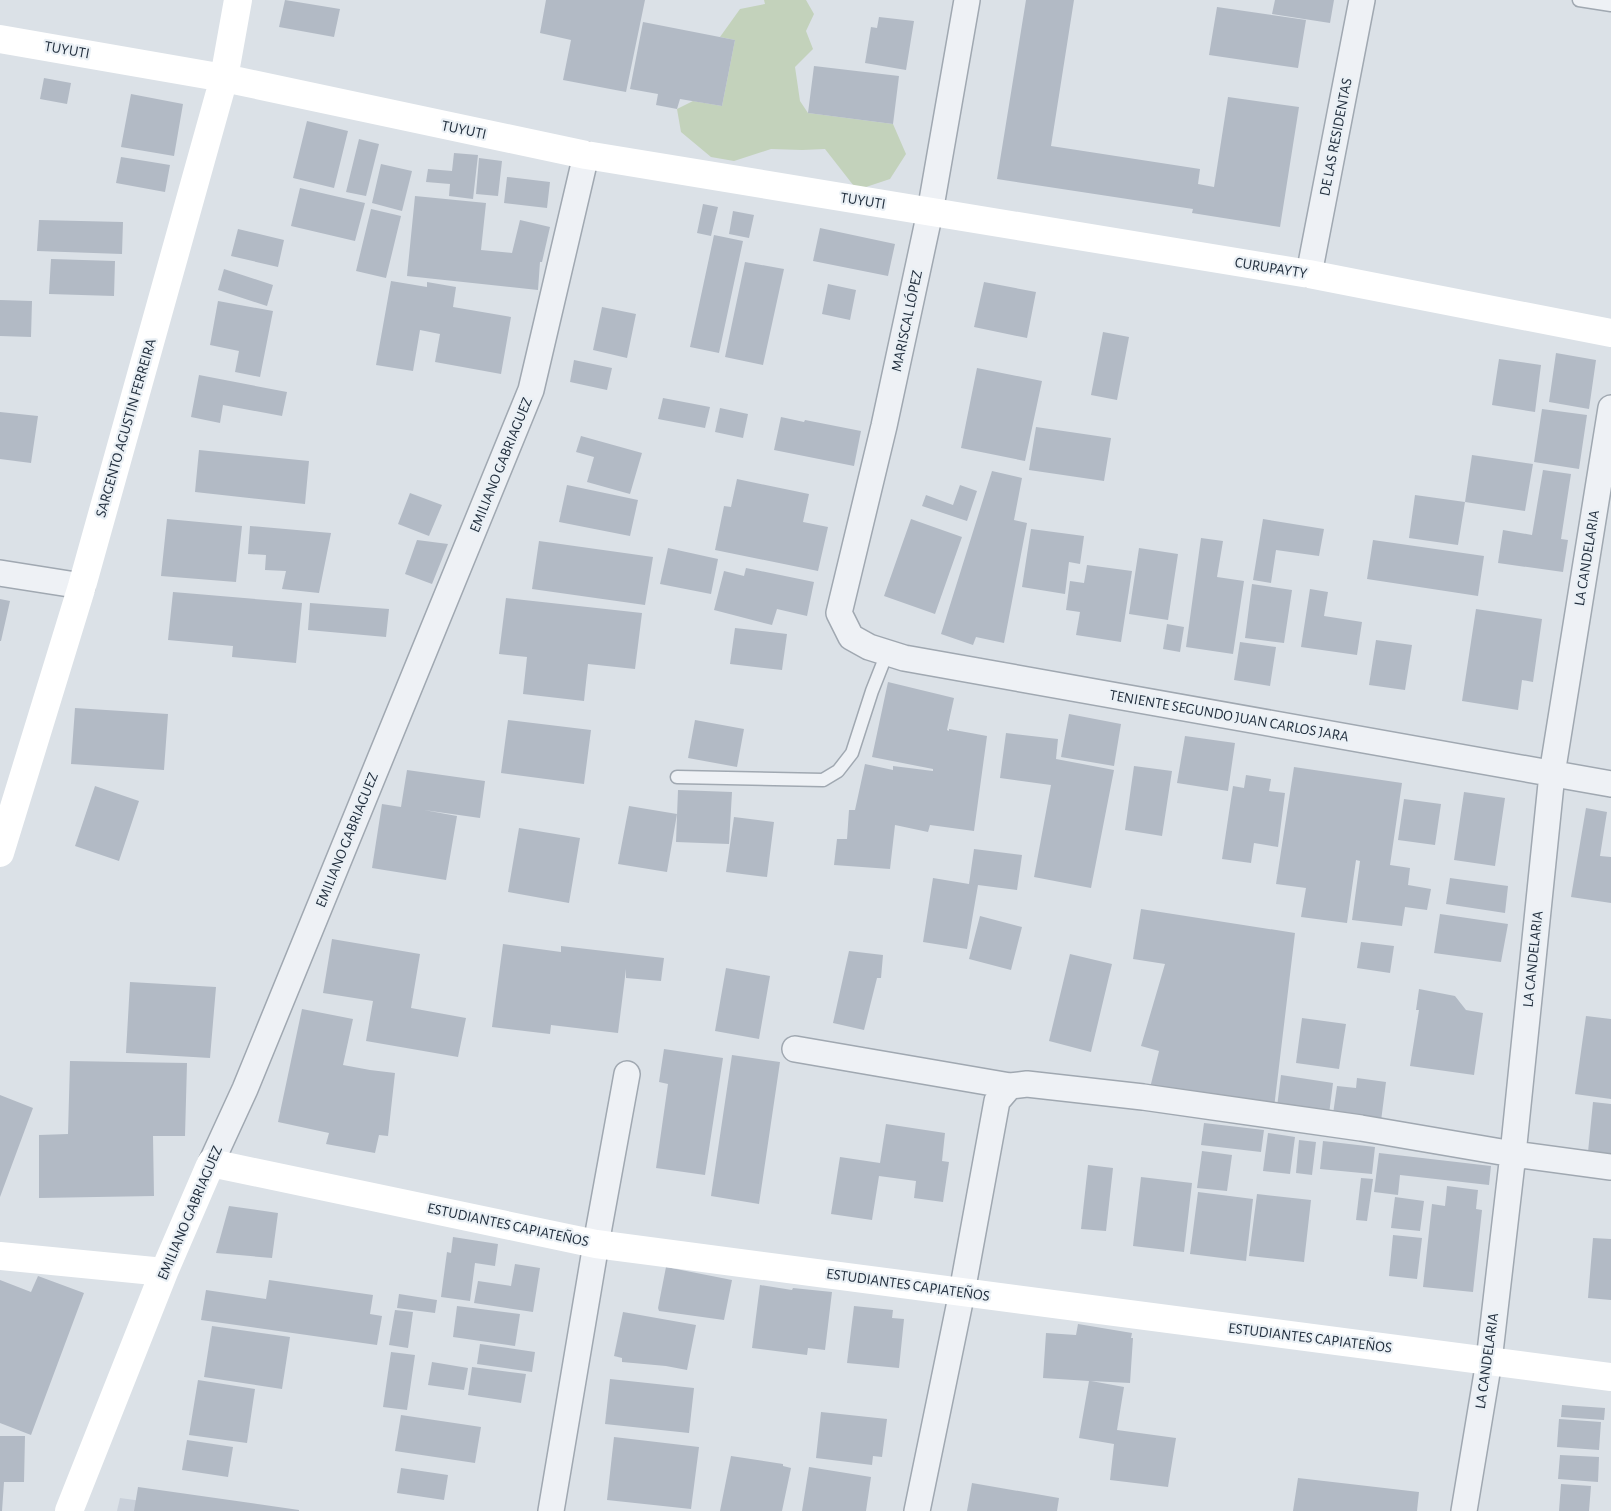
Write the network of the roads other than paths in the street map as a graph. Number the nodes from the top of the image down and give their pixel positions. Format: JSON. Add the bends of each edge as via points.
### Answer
{"nodes":[{"id":1,"x":238,"y":0,"type":"edge"},
{"id":2,"x":967,"y":0,"type":"edge"},
{"id":3,"x":1362,"y":0,"type":"edge"},
{"id":4,"x":1579,"y":0,"type":"edge"},
{"id":5,"x":1611,"y":5,"type":"edge"},
{"id":6,"x":0,"y":39,"type":"edge"},
{"id":7,"x":224,"y":78,"type":"junction"},
{"id":8,"x":586,"y":155,"type":"junction"},
{"id":9,"x":930,"y":212,"type":"junction"},
{"id":10,"x":1309,"y":274,"type":"junction"},
{"id":11,"x":1611,"y":333,"type":"edge"},
{"id":12,"x":1611,"y":408,"type":"edge"},
{"id":13,"x":0,"y":573,"type":"edge"},
{"id":14,"x":82,"y":586,"type":"junction"},
{"id":15,"x":851,"y":637,"type":"joint"},
{"id":16,"x":887,"y":653,"type":"junction"},
{"id":17,"x":1552,"y":774,"type":"junction"},
{"id":18,"x":677,"y":778,"type":"dead end"},
{"id":19,"x":1611,"y":784,"type":"edge"},
{"id":20,"x":0,"y":852,"type":"edge"},
{"id":21,"x":795,"y":1049,"type":"dead end"},
{"id":22,"x":627,"y":1074,"type":"dead end"},
{"id":23,"x":1010,"y":1086,"type":"junction"},
{"id":24,"x":1513,"y":1154,"type":"junction"},
{"id":25,"x":211,"y":1163,"type":"junction"},
{"id":26,"x":1611,"y":1167,"type":"edge"},
{"id":27,"x":596,"y":1244,"type":"junction"},
{"id":28,"x":0,"y":1256,"type":"edge"},
{"id":29,"x":164,"y":1272,"type":"junction"},
{"id":30,"x":962,"y":1292,"type":"junction"},
{"id":31,"x":1488,"y":1361,"type":"junction"},
{"id":32,"x":1611,"y":1377,"type":"edge"},
{"id":33,"x":69,"y":1511,"type":"edge"},
{"id":34,"x":551,"y":1511,"type":"edge"},
{"id":35,"x":917,"y":1511,"type":"edge"},
{"id":36,"x":1464,"y":1511,"type":"edge"}],
"edges":[{"from":1,"to":7,"type":"street","name":"SARGENTO AGUSTIN FERREIRA"},
{"from":2,"to":9,"type":"street","name":"MARISCAL LÓPEZ"},
{"from":3,"to":10,"type":"street","name":"DE LAS RESIDENTAS"},
{"from":4,"to":5,"type":"lane"},
{"from":6,"to":7,"type":"street","name":"TUYUTI"},
{"from":7,"to":8,"type":"street","name":"TUYUTI"},
{"from":7,"to":14,"type":"street","name":"SARGENTO AGUSTIN FERREIRA"},
{"from":8,"to":9,"type":"street","name":"TUYUTI"},
{"from":8,"to":25,"type":"street","name":"EMILIANO GABRIAGUEZ","via":[[531,390],[249,1080]]},
{"from":9,"to":10,"type":"street","name":"CURUPAYTY"},
{"from":9,"to":15,"type":"street","name":"MARISCAL LÓPEZ","via":[[884,426],[839,613]]},
{"from":10,"to":11,"type":"street","name":"CURUPAYTY"},
{"from":12,"to":17,"type":"street","name":"LA CANDELARIA"},
{"from":13,"to":14,"type":"street"},
{"from":14,"to":20,"type":"street","name":"SARGENTO AGUSTIN FERREIRA"},
{"from":15,"to":16,"type":"street","name":"TENIENTE SEGUNDO JUAN CARLOS JARA"},
{"from":16,"to":17,"type":"street","name":"TENIENTE SEGUNDO JUAN CARLOS JARA"},
{"from":16,"to":18,"type":"lane","via":[[852,753],[838,771],[823,780]]},
{"from":17,"to":19,"type":"street","name":"TENIENTE SEGUNDO JUAN CARLOS JARA"},
{"from":17,"to":24,"type":"street","name":"LA CANDELARIA"},
{"from":21,"to":23,"type":"street"},
{"from":22,"to":27,"type":"street"},
{"from":23,"to":24,"type":"street","via":[[1034,1085],[1143,1097]]},
{"from":23,"to":30,"type":"street","via":[[997,1101]]},
{"from":24,"to":26,"type":"street"},
{"from":24,"to":31,"type":"street","name":"LA CANDELARIA"},
{"from":25,"to":27,"type":"street","name":"ESTUDIANTES CAPIATEÑOS"},
{"from":25,"to":29,"type":"street","name":"EMILIANO GABRIAGUEZ"},
{"from":27,"to":30,"type":"street","name":"ESTUDIANTES CAPIATEÑOS"},
{"from":27,"to":34,"type":"street"},
{"from":28,"to":29,"type":"street"},
{"from":29,"to":33,"type":"street","name":"EMILIANO GABRIAGUEZ"},
{"from":30,"to":31,"type":"street","name":"ESTUDIANTES CAPIATEÑOS"},
{"from":30,"to":35,"type":"street"},
{"from":31,"to":32,"type":"street","name":"ESTUDIANTES CAPIATEÑOS"},
{"from":31,"to":36,"type":"street","name":"LA CANDELARIA"}]}
